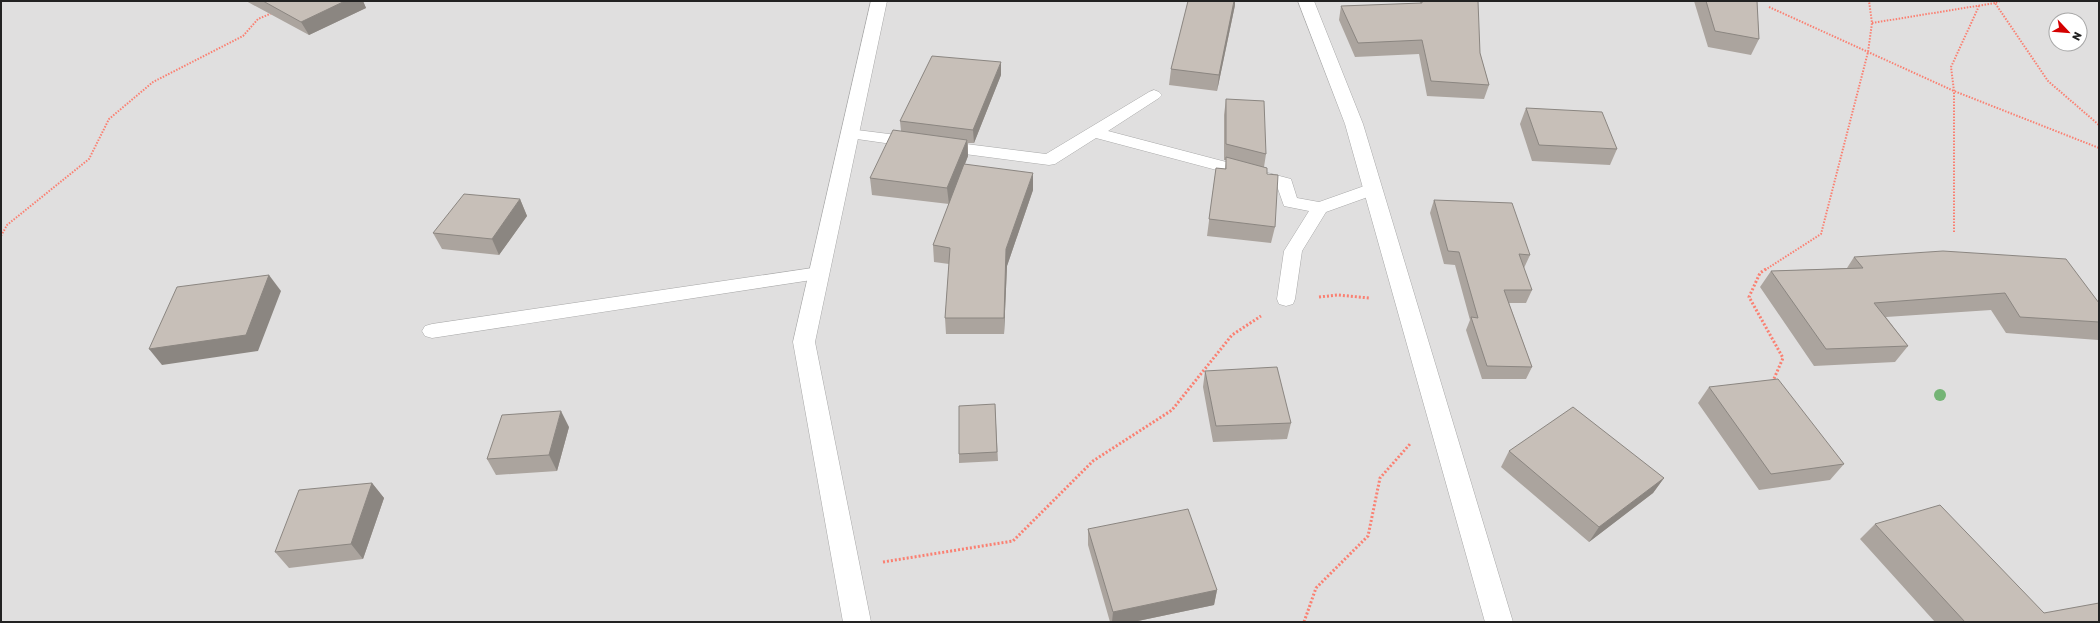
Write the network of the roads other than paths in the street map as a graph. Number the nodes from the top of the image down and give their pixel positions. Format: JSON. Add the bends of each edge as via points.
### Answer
{"nodes":[{"id":1,"x":879,"y":1,"type":"edge"},
{"id":2,"x":1306,"y":1,"type":"edge"},
{"id":3,"x":1154,"y":95,"type":"dead end"},
{"id":4,"x":1094,"y":132,"type":"junction"},
{"id":5,"x":849,"y":134,"type":"junction"},
{"id":6,"x":1373,"y":189,"type":"junction"},
{"id":7,"x":1320,"y":208,"type":"junction"},
{"id":8,"x":818,"y":273,"type":"junction"},
{"id":9,"x":1286,"y":299,"type":"road end"},
{"id":10,"x":432,"y":331,"type":"dead end"},
{"id":11,"x":858,"y":622,"type":"edge"},
{"id":12,"x":1499,"y":622,"type":"edge"}],
"edges":[{"from":1,"to":5,"type":"street"},
{"from":2,"to":6,"type":"street","via":[[1354,124]]},
{"from":3,"to":4,"type":"lane"},
{"from":4,"to":5,"type":"lane","via":[[1049,160]]},
{"from":4,"to":7,"type":"lane","via":[[1285,183],[1290,202]]},
{"from":5,"to":8,"type":"street"},
{"from":6,"to":7,"type":"lane"},
{"from":6,"to":12,"type":"street"},
{"from":7,"to":9,"type":"lane","via":[[1293,251]]},
{"from":8,"to":10,"type":"lane"},
{"from":8,"to":11,"type":"street","via":[[804,342]]}]}
